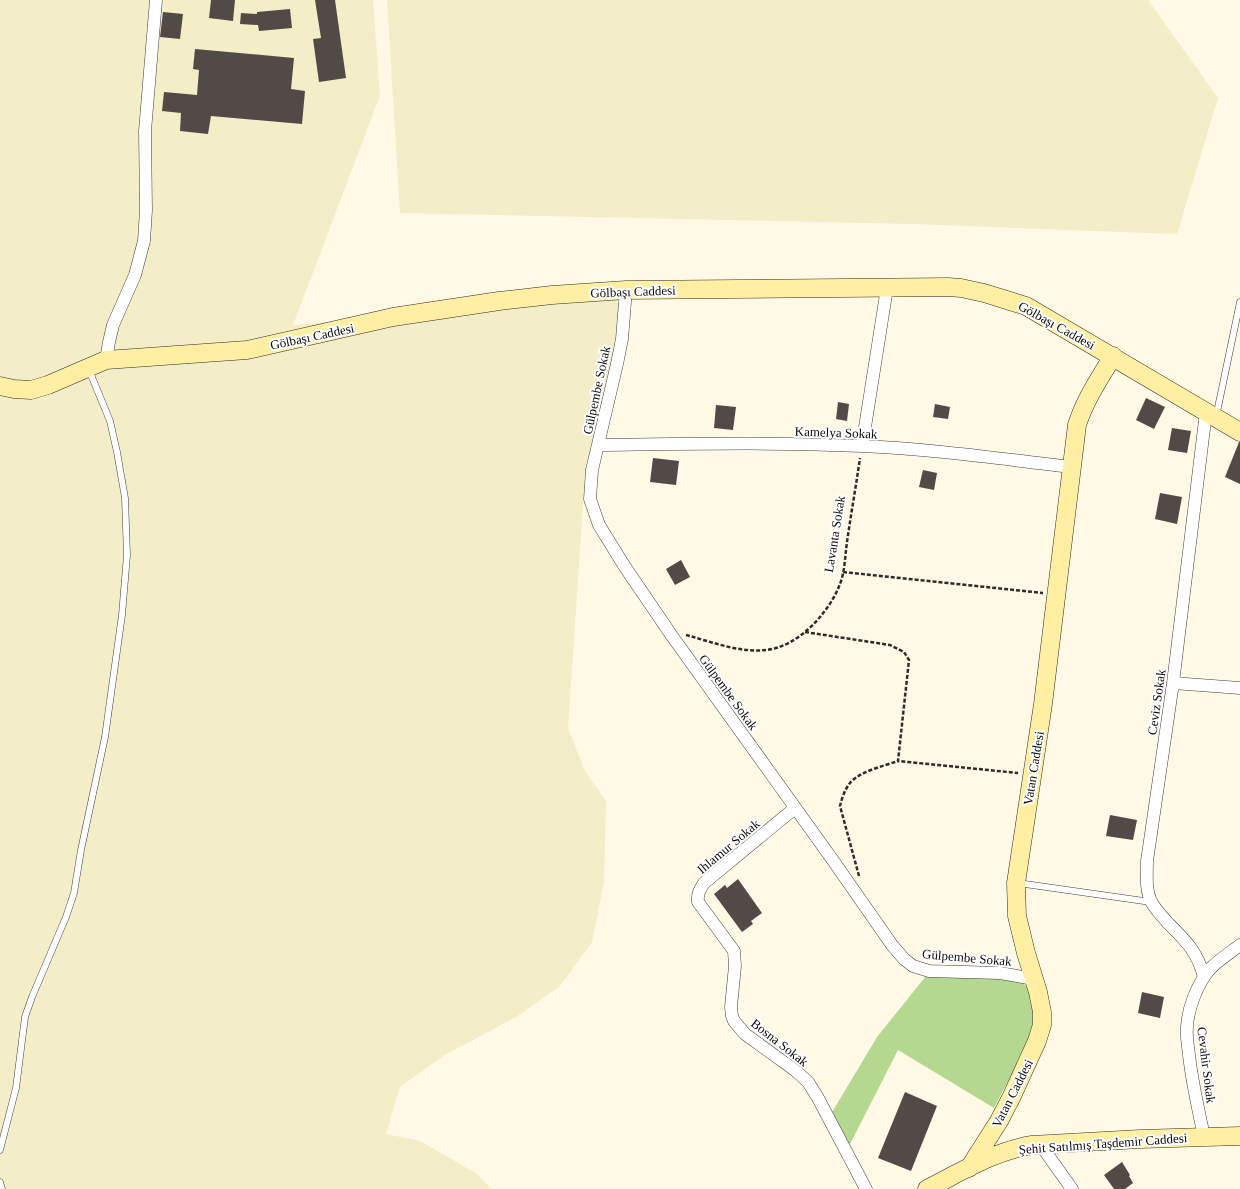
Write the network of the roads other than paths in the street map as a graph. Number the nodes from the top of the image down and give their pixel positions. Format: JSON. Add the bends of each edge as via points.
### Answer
{"nodes":[{"id":1,"x":156,"y":0,"type":"edge"},
{"id":2,"x":887,"y":288,"type":"junction"},
{"id":3,"x":626,"y":290,"type":"junction"},
{"id":4,"x":1240,"y":302,"type":"edge"},
{"id":5,"x":1113,"y":356,"type":"junction"},
{"id":6,"x":106,"y":360,"type":"junction"},
{"id":7,"x":88,"y":368,"type":"junction"},
{"id":8,"x":0,"y":386,"type":"edge"},
{"id":9,"x":1211,"y":415,"type":"junction"},
{"id":10,"x":1240,"y":432,"type":"edge"},
{"id":11,"x":598,"y":445,"type":"junction"},
{"id":12,"x":862,"y":446,"type":"junction"},
{"id":13,"x":1072,"y":467,"type":"junction"},
{"id":14,"x":1173,"y":683,"type":"junction"},
{"id":15,"x":1240,"y":688,"type":"edge"},
{"id":16,"x":795,"y":808,"type":"junction"},
{"id":17,"x":1016,"y":883,"type":"junction"},
{"id":18,"x":1151,"y":902,"type":"junction"},
{"id":19,"x":1240,"y":945,"type":"edge"},
{"id":20,"x":734,"y":951,"type":"joint"},
{"id":21,"x":1204,"y":977,"type":"junction"},
{"id":22,"x":1034,"y":979,"type":"junction"},
{"id":23,"x":1204,"y":1136,"type":"junction"},
{"id":24,"x":1240,"y":1136,"type":"edge"},
{"id":25,"x":1040,"y":1144,"type":"junction"},
{"id":26,"x":0,"y":1150,"type":"edge"},
{"id":27,"x":958,"y":1178,"type":"edge"},
{"id":28,"x":0,"y":1182,"type":"edge"},
{"id":29,"x":2,"y":1189,"type":"edge"},
{"id":30,"x":866,"y":1189,"type":"edge"},
{"id":31,"x":927,"y":1189,"type":"edge"},
{"id":32,"x":1072,"y":1189,"type":"edge"}],
"edges":[{"from":1,"to":6,"type":"street","via":[[145,131],[144,241],[135,275],[113,325]]},
{"from":2,"to":3,"type":"street","name":"Gölbaşı Caddesi"},
{"from":2,"to":5,"type":"street","name":"Gölbaşı Caddesi","via":[[961,288],[1011,301],[1041,314]]},
{"from":2,"to":12,"type":"street"},
{"from":3,"to":6,"type":"street","name":"Gölbaşı Caddesi","via":[[500,301],[401,316],[247,350]]},
{"from":3,"to":11,"type":"street","name":"Gülpembe Sokak","via":[[618,358]]},
{"from":4,"to":9,"type":"lane"},
{"from":5,"to":9,"type":"street","name":"Gölbaşı Caddesi"},
{"from":5,"to":13,"type":"street","name":"Vatan Caddesi","via":[[1082,409],[1077,425]]},
{"from":6,"to":7,"type":"street","name":"Gölbaşı Caddesi"},
{"from":7,"to":8,"type":"street","name":"Gölbaşı Caddesi","via":[[31,390]]},
{"from":7,"to":26,"type":"lane","via":[[110,421],[125,498],[128,555],[122,615],[105,738],[74,893],[25,1017],[16,1088]]},
{"from":9,"to":10,"type":"street","name":"Gölbaşı Caddesi"},
{"from":9,"to":14,"type":"street","name":"Ceviz Sokak"},
{"from":11,"to":12,"type":"street","name":"Kamelya Sokak","via":[[744,443]]},
{"from":11,"to":16,"type":"street","name":"Gülpembe Sokak","via":[[592,470],[590,499],[599,525],[668,630]]},
{"from":12,"to":13,"type":"street","name":"Kamelya Sokak"},
{"from":13,"to":17,"type":"street","name":"Vatan Caddesi","via":[[1043,704]]},
{"from":14,"to":15,"type":"street"},
{"from":14,"to":18,"type":"street","name":"Ceviz Sokak","via":[[1147,861],[1146,879]]},
{"from":16,"to":20,"type":"street","name":"Ihlamur Sokak","via":[[704,883],[699,890],[698,902]]},
{"from":16,"to":22,"type":"street","name":"Gülpembe Sokak","via":[[892,945],[913,966],[929,971],[1000,974]]},
{"from":17,"to":18,"type":"lane"},
{"from":17,"to":22,"type":"street","name":"Vatan Caddesi","via":[[1017,916]]},
{"from":18,"to":21,"type":"street","name":"Ceviz Sokak","via":[[1196,954]]},
{"from":19,"to":21,"type":"street","name":"Cevahir Sokak"},
{"from":20,"to":30,"type":"street","name":"Bosna Sokak","via":[[731,1007],[734,1022],[745,1034],[808,1082]]},
{"from":21,"to":23,"type":"street","name":"Cevahir Sokak","via":[[1191,1007],[1187,1026],[1190,1065]]},
{"from":22,"to":27,"type":"street","name":"Vatan Caddesi","via":[[1042,1012],[1042,1025],[1037,1041],[999,1121]]},
{"from":23,"to":24,"type":"street","name":"Şehit Satılmış Taşdemir Caddesi"},
{"from":23,"to":25,"type":"street","name":"Şehit Satılmış Taşdemir Caddesi"},
{"from":25,"to":27,"type":"street","name":"Şehit Satılmış Taşdemir Caddesi","via":[[1000,1153]]},
{"from":25,"to":32,"type":"street"},
{"from":27,"to":31,"type":"street","name":"Şehit Satılmış Taşdemir Caddesi"},
{"from":28,"to":29,"type":"lane"}]}
